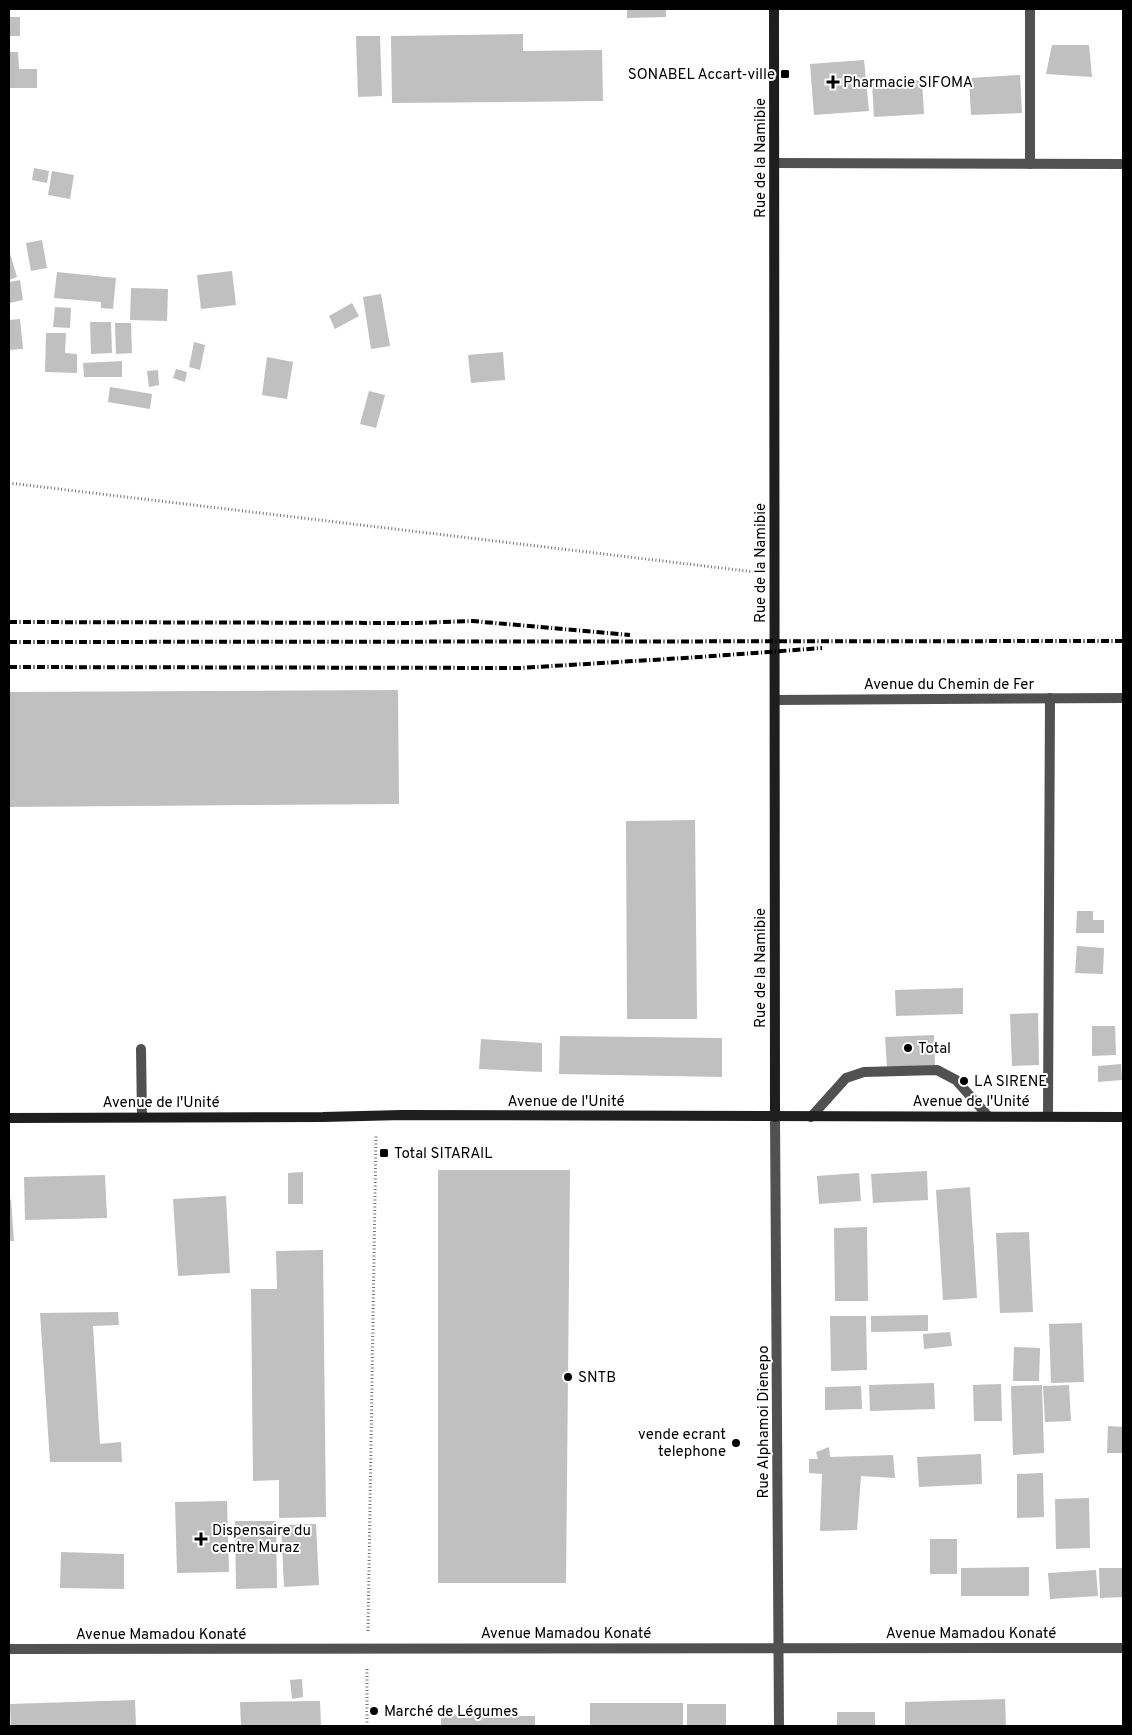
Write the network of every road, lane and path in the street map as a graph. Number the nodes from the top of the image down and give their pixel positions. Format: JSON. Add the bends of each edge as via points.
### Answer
{"nodes":[{"id":1,"x":774,"y":9,"type":"edge"},
{"id":2,"x":1030,"y":9,"type":"edge"},
{"id":3,"x":775,"y":163,"type":"junction"},
{"id":4,"x":1030,"y":164,"type":"junction"},
{"id":5,"x":1123,"y":164,"type":"edge"},
{"id":6,"x":9,"y":484,"type":"edge"},
{"id":7,"x":775,"y":574,"type":"junction"},
{"id":8,"x":1050,"y":698,"type":"junction"},
{"id":9,"x":1123,"y":698,"type":"edge"},
{"id":10,"x":775,"y":700,"type":"junction"},
{"id":11,"x":141,"y":1049,"type":"dead end"},
{"id":12,"x":376,"y":1116,"type":"junction"},
{"id":13,"x":988,"y":1116,"type":"junction"},
{"id":14,"x":1048,"y":1116,"type":"junction"},
{"id":15,"x":142,"y":1117,"type":"junction"},
{"id":16,"x":775,"y":1117,"type":"junction"},
{"id":17,"x":811,"y":1117,"type":"junction"},
{"id":18,"x":1123,"y":1117,"type":"edge"},
{"id":19,"x":9,"y":1118,"type":"edge"},
{"id":20,"x":780,"y":1647,"type":"junction"},
{"id":21,"x":1123,"y":1648,"type":"edge"},
{"id":22,"x":9,"y":1649,"type":"edge"},
{"id":23,"x":367,"y":1649,"type":"junction"},
{"id":24,"x":367,"y":1726,"type":"edge"},
{"id":25,"x":779,"y":1726,"type":"edge"}],
"edges":[{"from":1,"to":3,"type":"main road","name":"Rue de la Namibie"},
{"from":2,"to":4,"type":"street"},
{"from":3,"to":4,"type":"street"},
{"from":3,"to":7,"type":"main road","name":"Rue de la Namibie"},
{"from":4,"to":5,"type":"street"},
{"from":6,"to":7,"type":"path"},
{"from":7,"to":10,"type":"main road","name":"Rue de la Namibie"},
{"from":8,"to":9,"type":"street","name":"Avenue du Chemin de Fer"},
{"from":8,"to":10,"type":"street","name":"Avenue du Chemin de Fer"},
{"from":8,"to":14,"type":"street"},
{"from":10,"to":16,"type":"main road","name":"Rue de la Namibie"},
{"from":11,"to":15,"type":"street"},
{"from":12,"to":15,"type":"main road","name":"Avenue de l'Unité"},
{"from":12,"to":16,"type":"main road","name":"Avenue de l'Unité"},
{"from":12,"to":23,"type":"path"},
{"from":13,"to":14,"type":"main road","name":"Avenue de l'Unité"},
{"from":13,"to":17,"type":"main road","name":"Avenue de l'Unité"},
{"from":13,"to":17,"type":"street","via":[[956,1080],[937,1070],[864,1072],[846,1078]]},
{"from":14,"to":18,"type":"main road","name":"Avenue de l'Unité"},
{"from":15,"to":19,"type":"main road","name":"Avenue de l'Unité"},
{"from":16,"to":17,"type":"main road","name":"Avenue de l'Unité"},
{"from":16,"to":20,"type":"street","name":"Rue Alphamoi Dienepo"},
{"from":20,"to":21,"type":"street","name":"Avenue Mamadou Konaté"},
{"from":20,"to":23,"type":"street","name":"Avenue Mamadou Konaté"},
{"from":20,"to":25,"type":"street","name":"Rue Alphamoi Dienepo"},
{"from":22,"to":23,"type":"street","name":"Avenue Mamadou Konaté"},
{"from":23,"to":24,"type":"path"}]}
